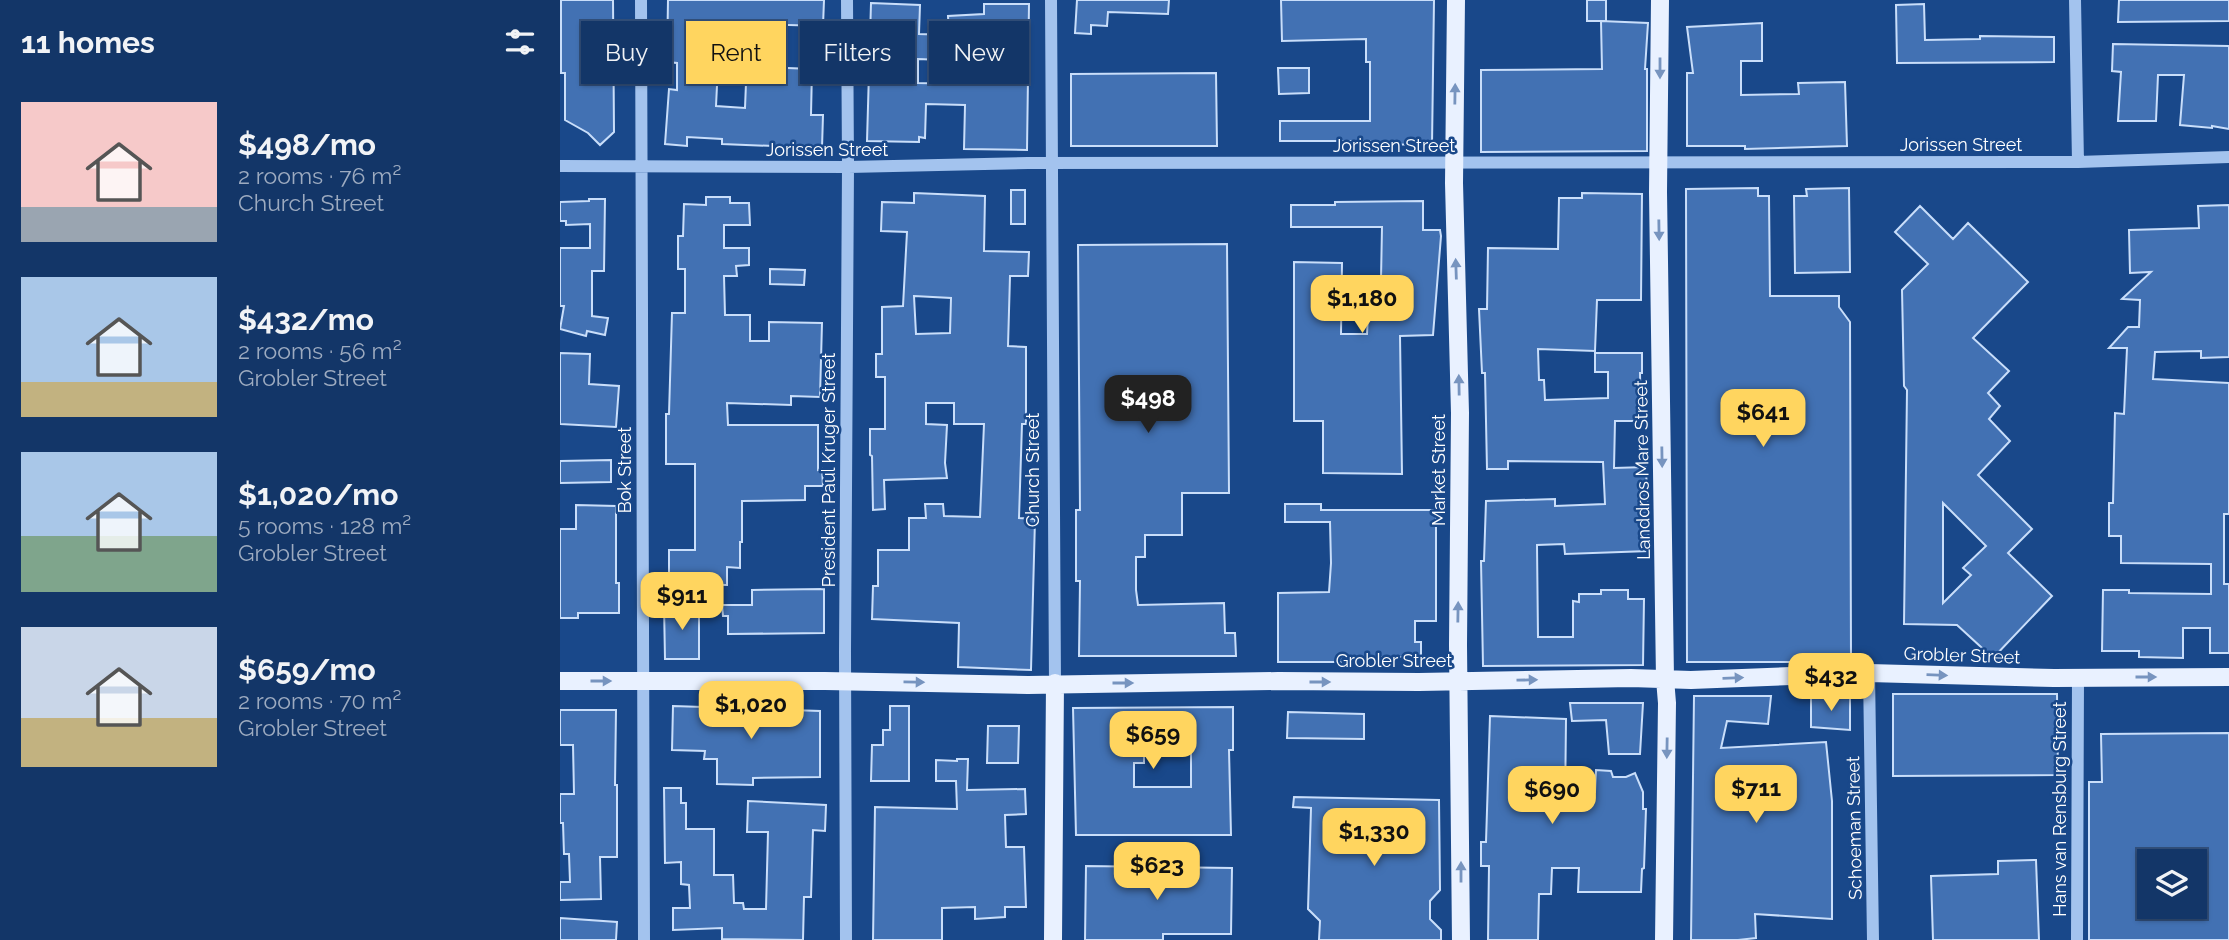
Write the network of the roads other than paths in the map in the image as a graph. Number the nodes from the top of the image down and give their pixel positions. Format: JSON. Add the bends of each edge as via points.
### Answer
{"nodes":[{"id":1,"x":640,"y":0,"type":"edge"},
{"id":2,"x":847,"y":0,"type":"edge"},
{"id":3,"x":1051,"y":0,"type":"edge"},
{"id":4,"x":1456,"y":0,"type":"edge"},
{"id":5,"x":1660,"y":0,"type":"edge"},
{"id":6,"x":2075,"y":0,"type":"edge"},
{"id":7,"x":2229,"y":156,"type":"edge"},
{"id":8,"x":1659,"y":161,"type":"junction"},
{"id":9,"x":1454,"y":162,"type":"junction"},
{"id":10,"x":2078,"y":162,"type":"junction"},
{"id":11,"x":1052,"y":163,"type":"junction"},
{"id":12,"x":560,"y":166,"type":"edge"},
{"id":13,"x":640,"y":167,"type":"junction"},
{"id":14,"x":848,"y":167,"type":"junction"},
{"id":15,"x":1869,"y":673,"type":"junction"},
{"id":16,"x":2229,"y":677,"type":"edge"},
{"id":17,"x":2078,"y":678,"type":"junction"},
{"id":18,"x":1665,"y":680,"type":"junction"},
{"id":19,"x":560,"y":681,"type":"edge"},
{"id":20,"x":846,"y":681,"type":"junction"},
{"id":21,"x":1459,"y":681,"type":"junction"},
{"id":22,"x":643,"y":682,"type":"junction"},
{"id":23,"x":1055,"y":683,"type":"junction"},
{"id":24,"x":644,"y":940,"type":"edge"},
{"id":25,"x":846,"y":940,"type":"edge"},
{"id":26,"x":1053,"y":940,"type":"edge"},
{"id":27,"x":1461,"y":940,"type":"edge"},
{"id":28,"x":1664,"y":940,"type":"edge"},
{"id":29,"x":1873,"y":940,"type":"edge"},
{"id":30,"x":2077,"y":940,"type":"edge"}],
"edges":[{"from":1,"to":13,"type":"street","name":"Bok Street"},
{"from":2,"to":14,"type":"street","name":"President Paul Kruger Street"},
{"from":3,"to":11,"type":"street","name":"Church Street"},
{"from":9,"to":4,"type":"main road","name":"Market Street","one_way":true},
{"from":5,"to":8,"type":"main road","name":"Landdros Mare Street","one_way":true},
{"from":6,"to":10,"type":"street"},
{"from":7,"to":10,"type":"street","name":"Jorissen Street"},
{"from":8,"to":9,"type":"street","name":"Jorissen Street"},
{"from":8,"to":10,"type":"street","name":"Jorissen Street"},
{"from":8,"to":18,"type":"main road","name":"Landdros Mare Street","one_way":true},
{"from":9,"to":11,"type":"street","name":"Jorissen Street"},
{"from":21,"to":9,"type":"main road","name":"Market Street","one_way":true,"via":[[1460,413]]},
{"from":11,"to":14,"type":"street","name":"Jorissen Street"},
{"from":11,"to":23,"type":"street","name":"Church Street"},
{"from":12,"to":13,"type":"street","name":"Jorissen Street"},
{"from":13,"to":14,"type":"street","name":"Jorissen Street"},
{"from":13,"to":22,"type":"street","name":"Bok Street"},
{"from":14,"to":20,"type":"street","name":"President Paul Kruger Street"},
{"from":15,"to":17,"type":"main road","name":"Grobler Street","one_way":true},
{"from":18,"to":15,"type":"main road","name":"Grobler Street","one_way":true},
{"from":15,"to":29,"type":"street","name":"Schoeman Street"},
{"from":17,"to":16,"type":"main road","name":"Grobler Street","one_way":true},
{"from":17,"to":30,"type":"street","name":"Hans van Rensburg Street"},
{"from":21,"to":18,"type":"main road","name":"Grobler Street","one_way":true},
{"from":18,"to":28,"type":"main road","name":"Landdros Mare Street","one_way":true},
{"from":19,"to":22,"type":"main road","name":"Grobler Street","one_way":true},
{"from":20,"to":22,"type":"main road","name":"Grobler Street"},
{"from":20,"to":23,"type":"main road","name":"Grobler Street","one_way":true},
{"from":20,"to":25,"type":"street","name":"President Paul Kruger Street"},
{"from":23,"to":21,"type":"main road","name":"Grobler Street","one_way":true},
{"from":27,"to":21,"type":"main road","name":"Market Street","one_way":true},
{"from":22,"to":24,"type":"street","name":"Bok Street"},
{"from":23,"to":26,"type":"main road","name":"Church Street"}]}
